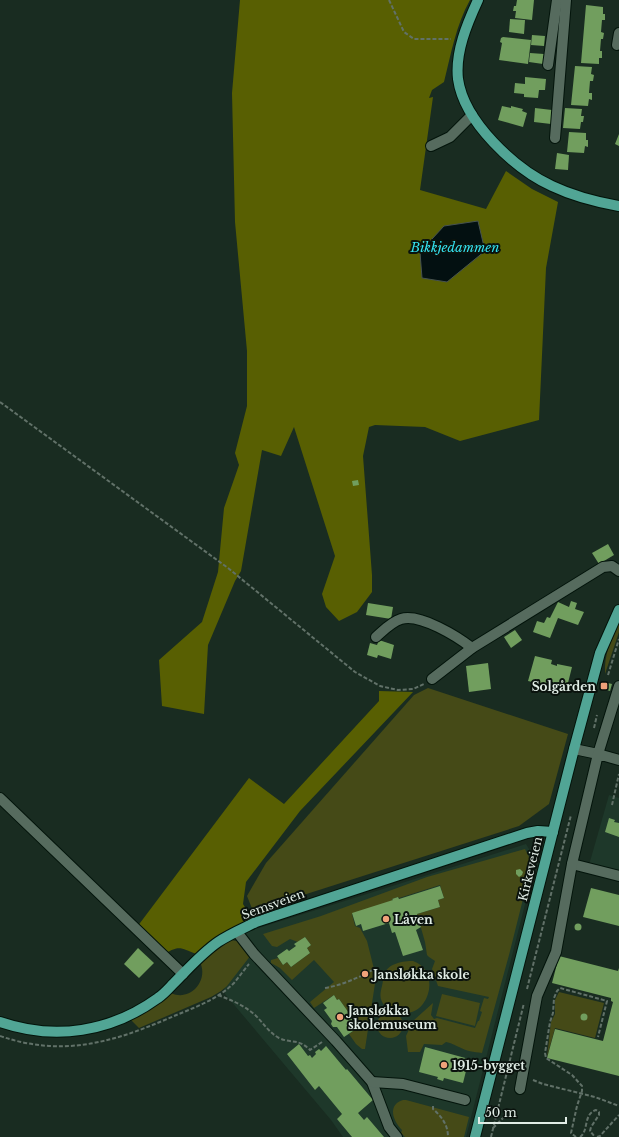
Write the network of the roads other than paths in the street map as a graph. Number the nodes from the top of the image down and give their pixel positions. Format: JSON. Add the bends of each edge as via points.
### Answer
{"nodes":[{"id":1,"x":478,"y":0,"type":"edge"},
{"id":2,"x":557,"y":0,"type":"edge"},
{"id":3,"x":566,"y":0,"type":"edge"},
{"id":4,"x":619,"y":33,"type":"edge"},
{"id":5,"x":617,"y":46,"type":"dead end"},
{"id":6,"x":548,"y":65,"type":"dead end"},
{"id":7,"x":472,"y":115,"type":"junction"},
{"id":8,"x":555,"y":138,"type":"dead end"},
{"id":9,"x":431,"y":146,"type":"dead end"},
{"id":10,"x":619,"y":206,"type":"edge"},
{"id":11,"x":619,"y":570,"type":"edge"},
{"id":12,"x":619,"y":610,"type":"edge"},
{"id":13,"x":376,"y":638,"type":"dead end"},
{"id":14,"x":472,"y":648,"type":"junction"},
{"id":15,"x":432,"y":679,"type":"road end"},
{"id":16,"x":619,"y":686,"type":"edge"},
{"id":17,"x":574,"y":749,"type":"junction"},
{"id":18,"x":598,"y":754,"type":"junction"},
{"id":19,"x":619,"y":760,"type":"edge"},
{"id":20,"x":0,"y":798,"type":"edge"},
{"id":21,"x":553,"y":832,"type":"junction"},
{"id":22,"x":572,"y":864,"type":"junction"},
{"id":23,"x":619,"y":876,"type":"edge"},
{"id":24,"x":237,"y":932,"type":"junction"},
{"id":25,"x":182,"y":974,"type":"junction"},
{"id":26,"x":0,"y":1022,"type":"edge"},
{"id":27,"x":372,"y":1082,"type":"junction"},
{"id":28,"x":520,"y":1089,"type":"dead end"},
{"id":29,"x":465,"y":1100,"type":"dead end"},
{"id":30,"x":397,"y":1137,"type":"edge"},
{"id":31,"x":475,"y":1137,"type":"edge"}],
"edges":[{"from":1,"to":7,"type":"main road","via":[[463,39],[458,66],[458,79]]},
{"from":2,"to":6,"type":"street"},
{"from":3,"to":8,"type":"street"},
{"from":4,"to":5,"type":"street"},
{"from":7,"to":9,"type":"street","via":[[450,137]]},
{"from":7,"to":10,"type":"main road","via":[[502,150],[524,169],[551,186],[596,202]]},
{"from":11,"to":14,"type":"street","via":[[612,566],[604,567]]},
{"from":12,"to":17,"type":"main road","name":"Kirkeveien","via":[[600,653]]},
{"from":13,"to":14,"type":"street","via":[[394,622],[407,618],[443,629]]},
{"from":14,"to":15,"type":"street"},
{"from":16,"to":18,"type":"street"},
{"from":17,"to":18,"type":"street"},
{"from":17,"to":21,"type":"main road","name":"Kirkeveien"},
{"from":18,"to":19,"type":"street"},
{"from":18,"to":22,"type":"street"},
{"from":20,"to":25,"type":"street"},
{"from":21,"to":24,"type":"main road","name":"Semsveien","via":[[527,833],[256,922]]},
{"from":21,"to":31,"type":"main road","name":"Kirkeveien"},
{"from":22,"to":23,"type":"street"},
{"from":22,"to":28,"type":"street","via":[[556,952],[537,996]]},
{"from":24,"to":25,"type":"main road","name":"Semsveien","via":[[218,942]]},
{"from":24,"to":27,"type":"street","via":[[254,954]]},
{"from":25,"to":26,"type":"main road","name":"Semsveien","via":[[159,997],[114,1022],[51,1033],[17,1028]]},
{"from":27,"to":29,"type":"street","via":[[403,1084]]},
{"from":27,"to":30,"type":"street","via":[[389,1127]]}]}
